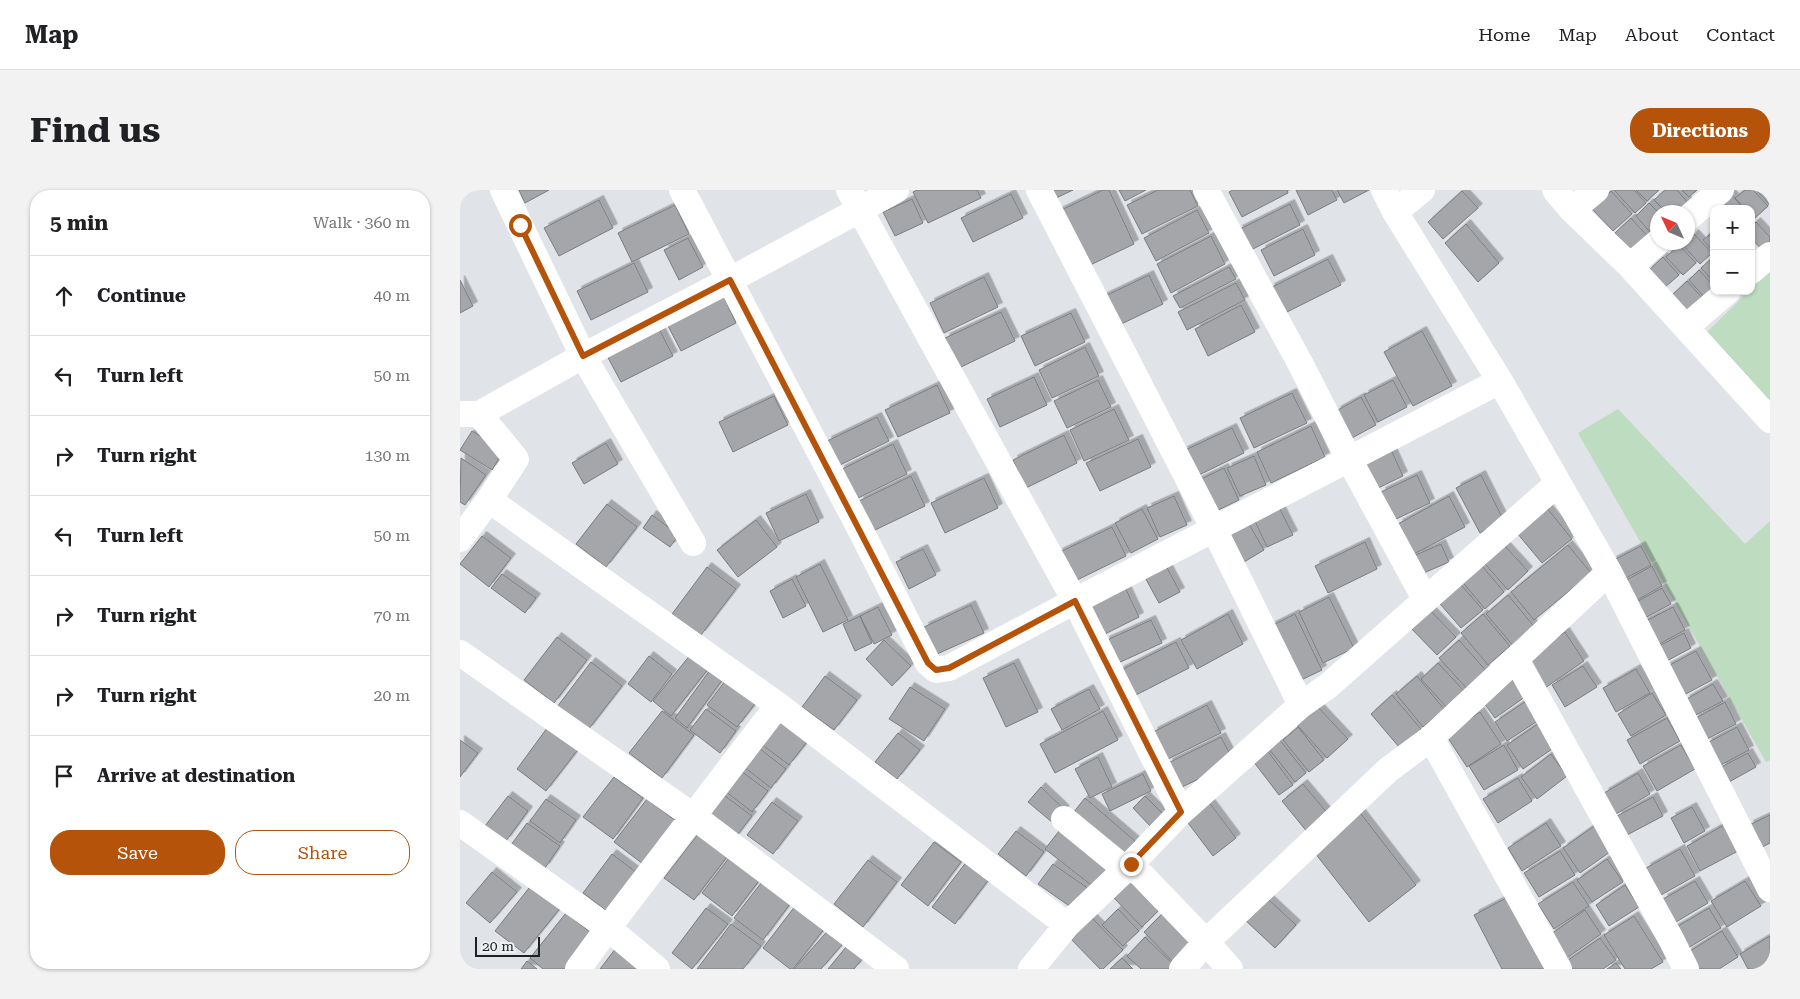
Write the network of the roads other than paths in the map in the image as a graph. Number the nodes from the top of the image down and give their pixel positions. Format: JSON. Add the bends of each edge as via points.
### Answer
{"nodes":[{"id":1,"x":503,"y":190,"type":"edge"},
{"id":2,"x":682,"y":190,"type":"edge"},
{"id":3,"x":896,"y":190,"type":"edge"},
{"id":4,"x":1039,"y":190,"type":"edge"},
{"id":5,"x":1206,"y":190,"type":"edge"},
{"id":6,"x":1422,"y":190,"type":"edge"},
{"id":7,"x":1555,"y":190,"type":"edge"},
{"id":8,"x":1596,"y":190,"type":"edge"},
{"id":9,"x":1722,"y":190,"type":"edge"},
{"id":10,"x":854,"y":200,"type":"edge"},
{"id":11,"x":1390,"y":201,"type":"edge"},
{"id":12,"x":1572,"y":210,"type":"junction"},
{"id":13,"x":1695,"y":212,"type":"edge"},
{"id":14,"x":1650,"y":249,"type":"edge"},
{"id":15,"x":1770,"y":255,"type":"edge"},
{"id":16,"x":1630,"y":266,"type":"junction"},
{"id":17,"x":1755,"y":268,"type":"edge"},
{"id":18,"x":730,"y":280,"type":"junction"},
{"id":19,"x":1723,"y":295,"type":"edge"},
{"id":20,"x":1686,"y":327,"type":"junction"},
{"id":21,"x":583,"y":356,"type":"junction"},
{"id":22,"x":1500,"y":381,"type":"junction"},
{"id":23,"x":469,"y":414,"type":"edge"},
{"id":24,"x":1770,"y":420,"type":"edge"},
{"id":25,"x":1349,"y":459,"type":"junction"},
{"id":26,"x":1558,"y":483,"type":"junction"},
{"id":27,"x":488,"y":500,"type":"junction"},
{"id":28,"x":1214,"y":529,"type":"junction"},
{"id":29,"x":460,"y":539,"type":"edge"},
{"id":30,"x":692,"y":543,"type":"dead end"},
{"id":31,"x":1610,"y":572,"type":"junction"},
{"id":32,"x":1425,"y":599,"type":"junction"},
{"id":33,"x":1075,"y":601,"type":"junction"},
{"id":34,"x":460,"y":653,"type":"edge"},
{"id":35,"x":1516,"y":659,"type":"junction"},
{"id":36,"x":778,"y":705,"type":"junction"},
{"id":37,"x":1301,"y":705,"type":"junction"},
{"id":38,"x":1431,"y":738,"type":"junction"},
{"id":39,"x":1181,"y":812,"type":"junction"},
{"id":40,"x":693,"y":816,"type":"junction"},
{"id":41,"x":1064,"y":819,"type":"dead end"},
{"id":42,"x":460,"y":823,"type":"edge"},
{"id":43,"x":1128,"y":866,"type":"junction"},
{"id":44,"x":1770,"y":889,"type":"edge"},
{"id":45,"x":1067,"y":925,"type":"junction"},
{"id":46,"x":608,"y":928,"type":"junction"},
{"id":47,"x":1206,"y":942,"type":"junction"},
{"id":48,"x":578,"y":969,"type":"edge"},
{"id":49,"x":657,"y":969,"type":"edge"},
{"id":50,"x":896,"y":969,"type":"edge"},
{"id":51,"x":1030,"y":969,"type":"edge"},
{"id":52,"x":1182,"y":969,"type":"edge"},
{"id":53,"x":1230,"y":969,"type":"edge"},
{"id":54,"x":1559,"y":969,"type":"edge"},
{"id":55,"x":1686,"y":969,"type":"edge"}],
"edges":[{"from":1,"to":21,"type":"street"},
{"from":2,"to":18,"type":"street"},
{"from":3,"to":10,"type":"street"},
{"from":4,"to":28,"type":"street"},
{"from":5,"to":25,"type":"street"},
{"from":6,"to":11,"type":"street"},
{"from":7,"to":12,"type":"street"},
{"from":8,"to":12,"type":"street"},
{"from":9,"to":13,"type":"street"},
{"from":10,"to":18,"type":"street"},
{"from":10,"to":33,"type":"street"},
{"from":11,"to":22,"type":"street"},
{"from":12,"to":16,"type":"street"},
{"from":14,"to":16,"type":"street"},
{"from":15,"to":17,"type":"street"},
{"from":16,"to":20,"type":"street"},
{"from":18,"to":21,"type":"street"},
{"from":18,"to":33,"type":"street","via":[[928,663],[936,670],[949,668]]},
{"from":19,"to":20,"type":"street"},
{"from":20,"to":24,"type":"street"},
{"from":21,"to":23,"type":"street"},
{"from":21,"to":30,"type":"street"},
{"from":22,"to":25,"type":"street"},
{"from":22,"to":26,"type":"street"},
{"from":23,"to":27,"type":"street","via":[[516,460]]},
{"from":25,"to":28,"type":"street"},
{"from":25,"to":32,"type":"street"},
{"from":26,"to":31,"type":"street"},
{"from":26,"to":32,"type":"street"},
{"from":27,"to":29,"type":"street"},
{"from":27,"to":36,"type":"street"},
{"from":28,"to":33,"type":"street"},
{"from":28,"to":37,"type":"street"},
{"from":31,"to":35,"type":"street"},
{"from":31,"to":44,"type":"street"},
{"from":32,"to":37,"type":"street","via":[[1328,686]]},
{"from":33,"to":39,"type":"street"},
{"from":34,"to":40,"type":"street"},
{"from":35,"to":38,"type":"street"},
{"from":35,"to":55,"type":"street"},
{"from":36,"to":40,"type":"street"},
{"from":36,"to":45,"type":"street"},
{"from":37,"to":39,"type":"street"},
{"from":38,"to":47,"type":"street","via":[[1388,770]]},
{"from":38,"to":54,"type":"street"},
{"from":39,"to":43,"type":"street"},
{"from":40,"to":46,"type":"street"},
{"from":40,"to":50,"type":"street"},
{"from":41,"to":43,"type":"street"},
{"from":42,"to":46,"type":"street"},
{"from":43,"to":45,"type":"street"},
{"from":43,"to":47,"type":"street"},
{"from":45,"to":51,"type":"street"},
{"from":46,"to":48,"type":"street"},
{"from":46,"to":49,"type":"street"},
{"from":47,"to":52,"type":"street"},
{"from":47,"to":53,"type":"street"}]}
